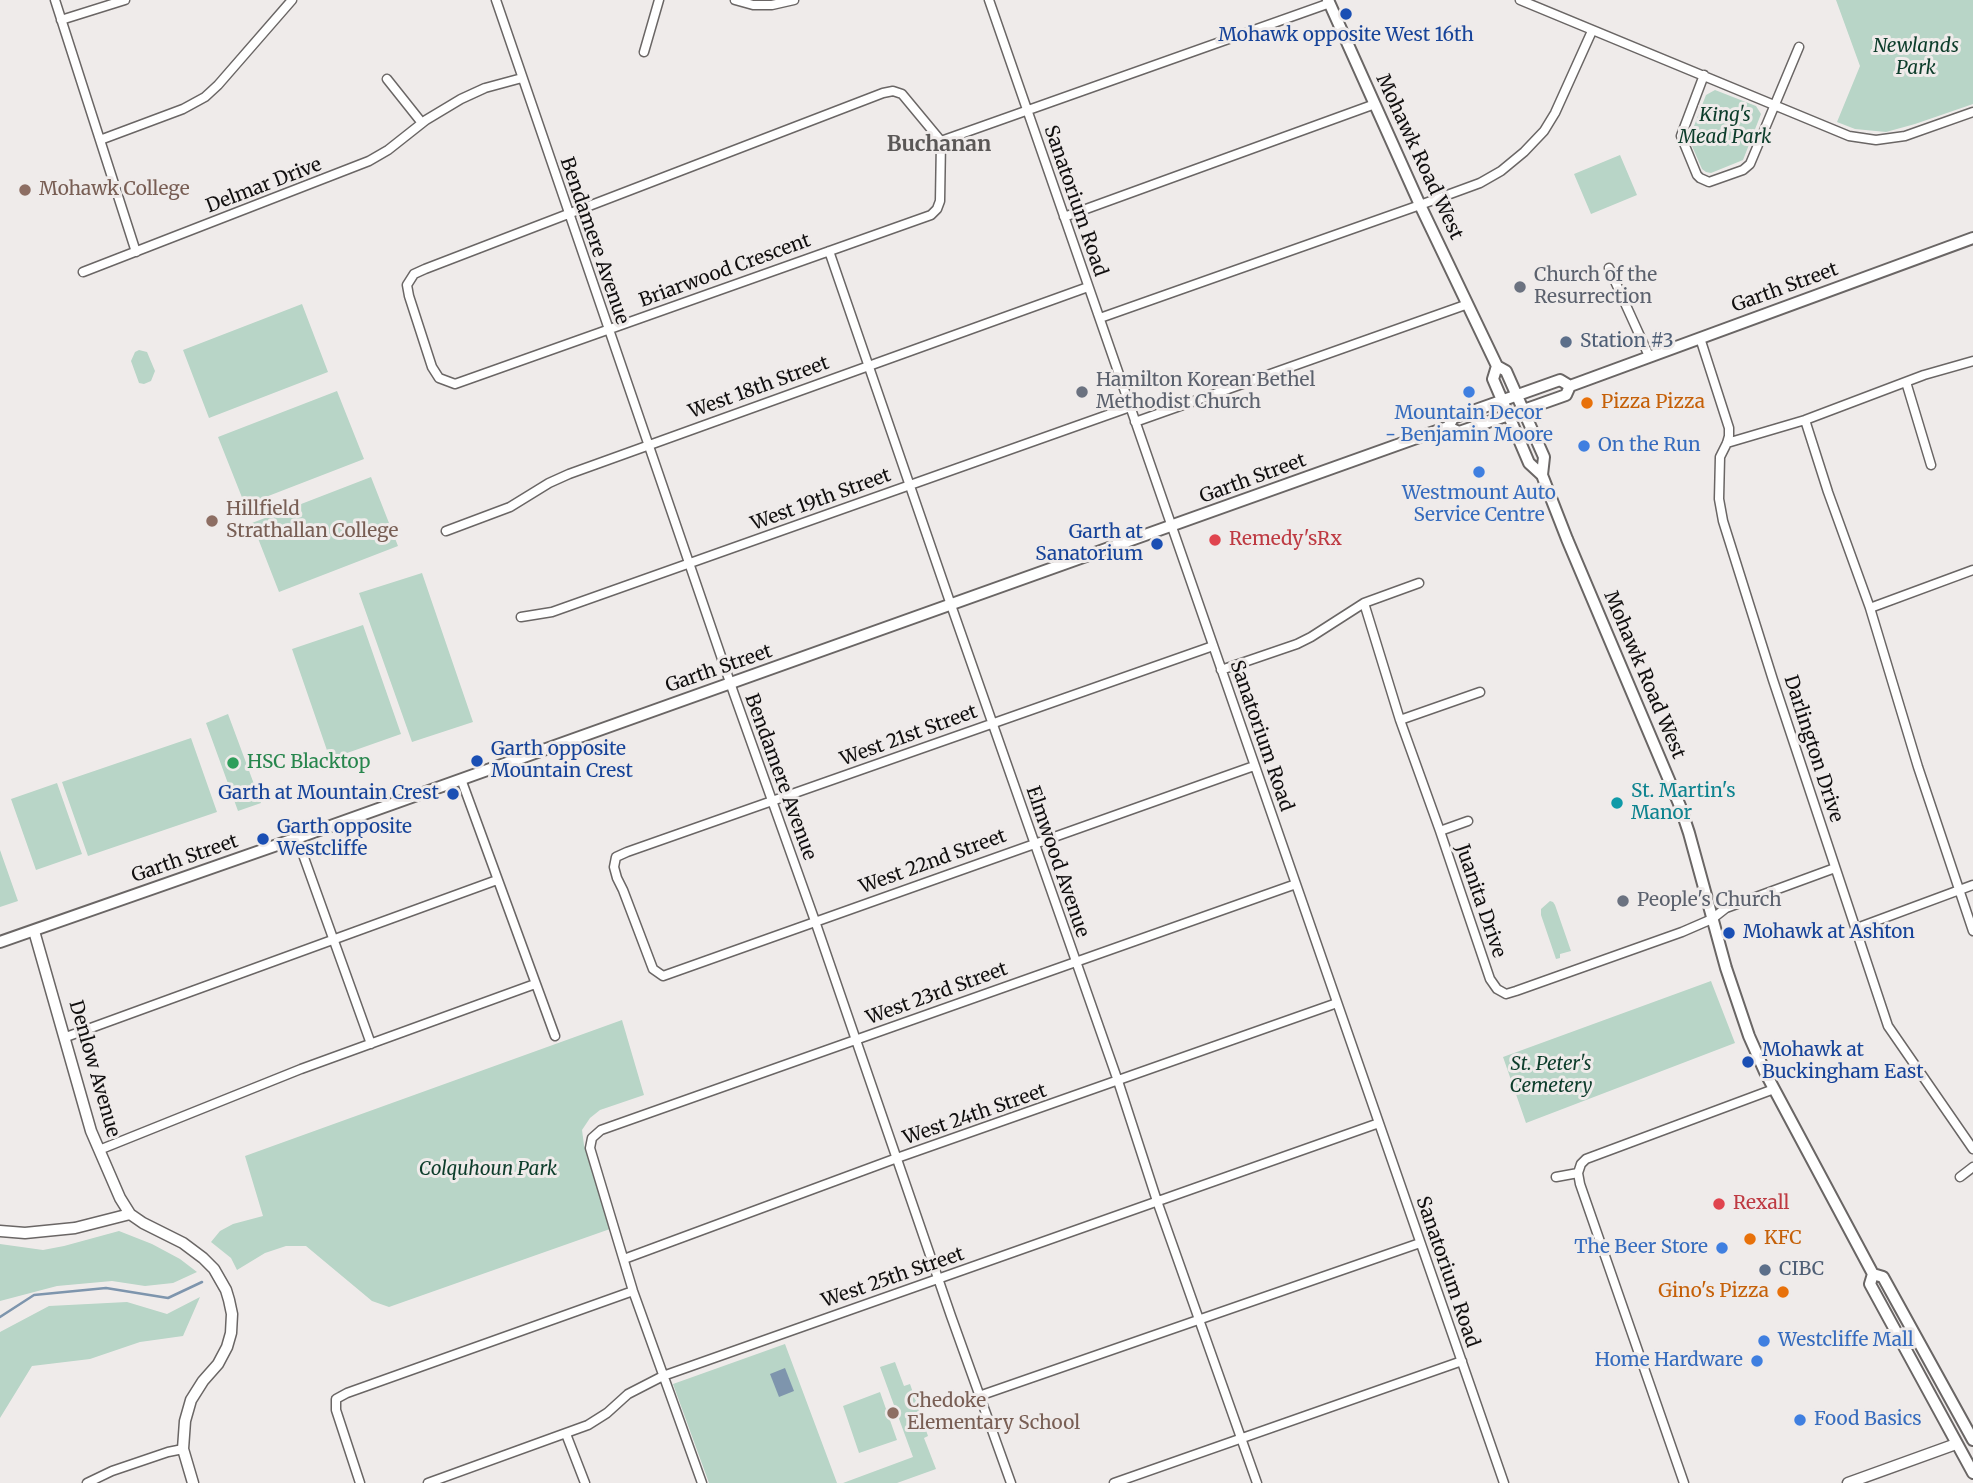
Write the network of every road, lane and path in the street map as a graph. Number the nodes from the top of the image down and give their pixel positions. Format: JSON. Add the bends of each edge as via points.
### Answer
{"nodes":[{"id":1,"x":55,"y":0,"type":"edge"},
{"id":2,"x":124,"y":0,"type":"edge"},
{"id":3,"x":292,"y":0,"type":"edge"},
{"id":4,"x":496,"y":0,"type":"edge"},
{"id":5,"x":659,"y":0,"type":"edge"},
{"id":6,"x":735,"y":0,"type":"edge"},
{"id":7,"x":794,"y":0,"type":"edge"},
{"id":8,"x":989,"y":0,"type":"edge"},
{"id":9,"x":1520,"y":0,"type":"edge"},
{"id":10,"x":1329,"y":1,"type":"edge"},
{"id":11,"x":1531,"y":2,"type":"edge"},
{"id":12,"x":61,"y":20,"type":"junction"},
{"id":13,"x":1592,"y":31,"type":"junction"},
{"id":14,"x":1799,"y":47,"type":"dead end"},
{"id":15,"x":644,"y":52,"type":"dead end"},
{"id":16,"x":1704,"y":75,"type":"junction"},
{"id":17,"x":522,"y":78,"type":"junction"},
{"id":18,"x":387,"y":79,"type":"dead end"},
{"id":19,"x":1375,"y":104,"type":"junction"},
{"id":20,"x":1775,"y":106,"type":"junction"},
{"id":21,"x":1027,"y":111,"type":"junction"},
{"id":22,"x":1973,"y":112,"type":"edge"},
{"id":23,"x":422,"y":123,"type":"junction"},
{"id":24,"x":100,"y":140,"type":"junction"},
{"id":25,"x":941,"y":141,"type":"junction"},
{"id":26,"x":1420,"y":205,"type":"junction"},
{"id":27,"x":568,"y":213,"type":"junction"},
{"id":28,"x":1064,"y":217,"type":"junction"},
{"id":29,"x":1973,"y":238,"type":"edge"},
{"id":30,"x":829,"y":251,"type":"junction"},
{"id":31,"x":136,"y":252,"type":"junction"},
{"id":32,"x":1609,"y":268,"type":"dead end"},
{"id":33,"x":83,"y":272,"type":"dead end"},
{"id":34,"x":1088,"y":287,"type":"junction"},
{"id":35,"x":1468,"y":304,"type":"junction"},
{"id":36,"x":1100,"y":318,"type":"junction"},
{"id":37,"x":608,"y":330,"type":"junction"},
{"id":38,"x":1700,"y":338,"type":"junction"},
{"id":39,"x":1648,"y":356,"type":"junction"},
{"id":40,"x":1973,"y":361,"type":"edge"},
{"id":41,"x":868,"y":366,"type":"junction"},
{"id":42,"x":1497,"y":366,"type":"junction"},
{"id":43,"x":1906,"y":382,"type":"junction"},
{"id":44,"x":1570,"y":386,"type":"junction"},
{"id":45,"x":1518,"y":396,"type":"junction"},
{"id":46,"x":1503,"y":401,"type":"junction"},
{"id":47,"x":1130,"y":407,"type":"junction"},
{"id":48,"x":1524,"y":410,"type":"junction"},
{"id":49,"x":1508,"y":415,"type":"junction"},
{"id":50,"x":1805,"y":420,"type":"junction"},
{"id":51,"x":1135,"y":422,"type":"junction"},
{"id":52,"x":1448,"y":427,"type":"junction"},
{"id":53,"x":1727,"y":443,"type":"junction"},
{"id":54,"x":648,"y":444,"type":"junction"},
{"id":55,"x":1931,"y":465,"type":"dead end"},
{"id":56,"x":1542,"y":475,"type":"junction"},
{"id":57,"x":910,"y":485,"type":"junction"},
{"id":58,"x":1171,"y":526,"type":"junction"},
{"id":59,"x":446,"y":531,"type":"dead end"},
{"id":60,"x":690,"y":564,"type":"junction"},
{"id":61,"x":1973,"y":570,"type":"edge"},
{"id":62,"x":1419,"y":583,"type":"dead end"},
{"id":63,"x":1364,"y":603,"type":"junction"},
{"id":64,"x":951,"y":605,"type":"junction"},
{"id":65,"x":1870,"y":608,"type":"junction"},
{"id":66,"x":521,"y":617,"type":"dead end"},
{"id":67,"x":1213,"y":646,"type":"junction"},
{"id":68,"x":1221,"y":670,"type":"junction"},
{"id":69,"x":730,"y":683,"type":"junction"},
{"id":70,"x":1480,"y":692,"type":"dead end"},
{"id":71,"x":1400,"y":720,"type":"junction"},
{"id":72,"x":992,"y":723,"type":"junction"},
{"id":73,"x":1254,"y":766,"type":"junction"},
{"id":74,"x":461,"y":779,"type":"junction"},
{"id":75,"x":772,"y":802,"type":"junction"},
{"id":76,"x":1468,"y":821,"type":"dead end"},
{"id":77,"x":1440,"y":831,"type":"junction"},
{"id":78,"x":297,"y":838,"type":"junction"},
{"id":79,"x":1034,"y":843,"type":"junction"},
{"id":80,"x":1835,"y":868,"type":"junction"},
{"id":81,"x":497,"y":880,"type":"junction"},
{"id":82,"x":1296,"y":884,"type":"junction"},
{"id":83,"x":1973,"y":885,"type":"edge"},
{"id":84,"x":1959,"y":891,"type":"junction"},
{"id":85,"x":1712,"y":919,"type":"junction"},
{"id":86,"x":815,"y":921,"type":"junction"},
{"id":87,"x":1857,"y":928,"type":"junction"},
{"id":88,"x":34,"y":930,"type":"junction"},
{"id":89,"x":1973,"y":931,"type":"edge"},
{"id":90,"x":334,"y":940,"type":"junction"},
{"id":91,"x":0,"y":942,"type":"edge"},
{"id":92,"x":1076,"y":961,"type":"junction"},
{"id":93,"x":663,"y":976,"type":"joint"},
{"id":94,"x":535,"y":984,"type":"junction"},
{"id":95,"x":1337,"y":1003,"type":"junction"},
{"id":96,"x":555,"y":1036,"type":"dead end"},
{"id":97,"x":66,"y":1037,"type":"junction"},
{"id":98,"x":855,"y":1040,"type":"junction"},
{"id":99,"x":371,"y":1044,"type":"junction"},
{"id":100,"x":1118,"y":1082,"type":"junction"},
{"id":101,"x":1774,"y":1089,"type":"junction"},
{"id":102,"x":1379,"y":1123,"type":"junction"},
{"id":103,"x":1973,"y":1149,"type":"edge"},
{"id":104,"x":99,"y":1150,"type":"junction"},
{"id":105,"x":897,"y":1158,"type":"junction"},
{"id":106,"x":1973,"y":1167,"type":"edge"},
{"id":107,"x":1578,"y":1173,"type":"junction"},
{"id":108,"x":1556,"y":1177,"type":"dead end"},
{"id":109,"x":1960,"y":1177,"type":"dead end"},
{"id":110,"x":1157,"y":1201,"type":"junction"},
{"id":111,"x":130,"y":1214,"type":"junction"},
{"id":112,"x":0,"y":1231,"type":"edge"},
{"id":113,"x":1420,"y":1242,"type":"junction"},
{"id":114,"x":624,"y":1259,"type":"junction"},
{"id":115,"x":1873,"y":1274,"type":"junction"},
{"id":116,"x":938,"y":1279,"type":"junction"},
{"id":117,"x":634,"y":1291,"type":"junction"},
{"id":118,"x":1877,"y":1297,"type":"junction"},
{"id":119,"x":1200,"y":1319,"type":"junction"},
{"id":120,"x":1920,"y":1347,"type":"junction"},
{"id":121,"x":1462,"y":1361,"type":"junction"},
{"id":122,"x":663,"y":1376,"type":"junction"},
{"id":123,"x":979,"y":1396,"type":"junction"},
{"id":124,"x":566,"y":1434,"type":"junction"},
{"id":125,"x":1241,"y":1437,"type":"junction"},
{"id":126,"x":1973,"y":1439,"type":"edge"},
{"id":127,"x":1956,"y":1444,"type":"junction"},
{"id":128,"x":183,"y":1449,"type":"junction"},
{"id":129,"x":1973,"y":1473,"type":"edge"},
{"id":130,"x":1862,"y":1481,"type":"edge"},
{"id":131,"x":1501,"y":1482,"type":"edge"},
{"id":132,"x":87,"y":1483,"type":"edge"},
{"id":133,"x":193,"y":1483,"type":"edge"},
{"id":134,"x":360,"y":1483,"type":"edge"},
{"id":135,"x":428,"y":1483,"type":"edge"},
{"id":136,"x":584,"y":1483,"type":"edge"},
{"id":137,"x":702,"y":1483,"type":"edge"},
{"id":138,"x":1011,"y":1483,"type":"edge"},
{"id":139,"x":1114,"y":1483,"type":"edge"},
{"id":140,"x":1257,"y":1483,"type":"edge"},
{"id":141,"x":1684,"y":1483,"type":"edge"},
{"id":142,"x":1848,"y":1483,"type":"edge"}],
"edges":[{"from":1,"to":12,"type":"street"},
{"from":2,"to":12,"type":"street"},
{"from":3,"to":24,"type":"street","via":[[205,97]]},
{"from":4,"to":17,"type":"street","name":"Bendamere Avenue"},
{"from":5,"to":15,"type":"street"},
{"from":6,"to":7,"type":"street","via":[[772,5]]},
{"from":8,"to":21,"type":"street","name":"Sanatorium Road"},
{"from":9,"to":11,"type":"street"},
{"from":10,"to":19,"type":"main road","name":"Mohawk Road West"},
{"from":10,"to":21,"type":"street"},
{"from":11,"to":13,"type":"street"},
{"from":12,"to":24,"type":"street"},
{"from":13,"to":16,"type":"street"},
{"from":13,"to":26,"type":"street","via":[[1555,113],[1524,152],[1480,183]]},
{"from":14,"to":20,"type":"street"},
{"from":16,"to":20,"type":"street"},
{"from":16,"to":20,"type":"street","via":[[1681,136],[1702,180],[1715,180],[1750,164]]},
{"from":17,"to":23,"type":"street","name":"Delmar Drive","via":[[473,93]]},
{"from":17,"to":27,"type":"street","name":"Bendamere Avenue"},
{"from":18,"to":23,"type":"street"},
{"from":19,"to":26,"type":"main road","name":"Mohawk Road West"},
{"from":19,"to":28,"type":"street"},
{"from":20,"to":22,"type":"street","via":[[1849,136],[1876,140],[1906,136]]},
{"from":21,"to":25,"type":"street"},
{"from":21,"to":28,"type":"street","name":"Sanatorium Road"},
{"from":23,"to":31,"type":"street","name":"Delmar Drive","via":[[369,162]]},
{"from":24,"to":31,"type":"street"},
{"from":25,"to":27,"type":"street","name":"Briarwood Crescent","via":[[902,94],[883,93]]},
{"from":25,"to":30,"type":"street","name":"Briarwood Crescent","via":[[940,201],[931,215]]},
{"from":26,"to":35,"type":"main road","name":"Mohawk Road West"},
{"from":26,"to":36,"type":"street"},
{"from":27,"to":37,"type":"street","name":"Bendamere Avenue"},
{"from":27,"to":37,"type":"street","name":"Briarwood Crescent","via":[[414,274],[407,285],[409,296],[432,367],[439,378],[455,384]]},
{"from":28,"to":34,"type":"street","name":"Sanatorium Road"},
{"from":29,"to":38,"type":"main road","name":"Garth Street"},
{"from":30,"to":37,"type":"street","name":"Briarwood Crescent"},
{"from":30,"to":41,"type":"street","name":"Elmwood Avenue"},
{"from":31,"to":33,"type":"street","name":"Delmar Drive"},
{"from":32,"to":39,"type":"street"},
{"from":34,"to":36,"type":"street","name":"Sanatorium Road"},
{"from":34,"to":41,"type":"street","name":"West 18th Street"},
{"from":35,"to":42,"type":"main road","name":"Mohawk Road West"},
{"from":35,"to":51,"type":"street"},
{"from":36,"to":47,"type":"street","name":"Sanatorium Road"},
{"from":37,"to":54,"type":"street","name":"Bendamere Avenue"},
{"from":38,"to":39,"type":"main road","name":"Garth Street"},
{"from":38,"to":53,"type":"street","name":"Darlington Drive","via":[[1727,420]]},
{"from":39,"to":44,"type":"main road","name":"Garth Street"},
{"from":40,"to":43,"type":"street"},
{"from":41,"to":54,"type":"street","name":"West 18th Street"},
{"from":41,"to":57,"type":"street","name":"Elmwood Avenue"},
{"from":42,"to":45,"type":"main road","name":"Mohawk Road West","via":[[1507,371]]},
{"from":42,"to":46,"type":"main road","name":"Mohawk Road West","via":[[1493,379]]},
{"from":43,"to":50,"type":"street"},
{"from":43,"to":55,"type":"street"},
{"from":44,"to":45,"type":"main road","name":"Garth Street","via":[[1560,380]]},
{"from":44,"to":48,"type":"main road","name":"Garth Street","via":[[1566,395]]},
{"from":45,"to":46,"type":"main road","name":"Garth Street"},
{"from":45,"to":48,"type":"main road","name":"Mohawk Road West"},
{"from":46,"to":49,"type":"main road","name":"Mohawk Road West"},
{"from":46,"to":52,"type":"main road","name":"Garth Street","via":[[1453,418]]},
{"from":47,"to":51,"type":"street","name":"Sanatorium Road"},
{"from":47,"to":57,"type":"street","name":"West 19th Street"},
{"from":48,"to":49,"type":"main road","name":"Garth Street"},
{"from":48,"to":56,"type":"main road","name":"Mohawk Road West","via":[[1544,457]]},
{"from":49,"to":52,"type":"main road","name":"Garth Street","via":[[1459,432]]},
{"from":49,"to":56,"type":"main road","name":"Mohawk Road West","via":[[1530,463]]},
{"from":50,"to":53,"type":"street"},
{"from":50,"to":65,"type":"street"},
{"from":51,"to":58,"type":"street","name":"Sanatorium Road"},
{"from":52,"to":58,"type":"main road","name":"Garth Street"},
{"from":53,"to":80,"type":"street","name":"Darlington Drive","via":[[1720,457],[1722,517]]},
{"from":54,"to":59,"type":"street","name":"West 18th Street","via":[[549,483],[510,508]]},
{"from":54,"to":60,"type":"street","name":"Bendamere Avenue"},
{"from":56,"to":85,"type":"main road","name":"Mohawk Road West","via":[[1680,806]]},
{"from":57,"to":60,"type":"street","name":"West 19th Street"},
{"from":57,"to":64,"type":"street","name":"Elmwood Avenue"},
{"from":58,"to":64,"type":"main road","name":"Garth Street"},
{"from":58,"to":67,"type":"street","name":"Sanatorium Road"},
{"from":60,"to":66,"type":"street","name":"West 19th Street","via":[[552,612]]},
{"from":60,"to":69,"type":"street","name":"Bendamere Avenue"},
{"from":61,"to":65,"type":"street"},
{"from":62,"to":63,"type":"street"},
{"from":63,"to":68,"type":"street","via":[[1297,644]]},
{"from":63,"to":71,"type":"street","name":"Juanita Drive"},
{"from":64,"to":69,"type":"main road","name":"Garth Street"},
{"from":64,"to":72,"type":"street","name":"Elmwood Avenue"},
{"from":65,"to":84,"type":"street"},
{"from":67,"to":68,"type":"street","name":"Sanatorium Road"},
{"from":67,"to":72,"type":"street","name":"West 21st Street"},
{"from":68,"to":73,"type":"street","name":"Sanatorium Road"},
{"from":69,"to":74,"type":"main road","name":"Garth Street"},
{"from":69,"to":75,"type":"street","name":"Bendamere Avenue"},
{"from":70,"to":71,"type":"street"},
{"from":71,"to":77,"type":"street","name":"Juanita Drive"},
{"from":72,"to":75,"type":"street","name":"West 21st Street"},
{"from":72,"to":79,"type":"street","name":"Elmwood Avenue"},
{"from":73,"to":79,"type":"street","name":"West 22nd Street"},
{"from":73,"to":82,"type":"street","name":"Sanatorium Road"},
{"from":74,"to":78,"type":"main road","name":"Garth Street"},
{"from":74,"to":81,"type":"street"},
{"from":75,"to":86,"type":"street","name":"Bendamere Avenue"},
{"from":75,"to":93,"type":"street","name":"West 21st Street","via":[[615,857],[617,878],[653,969]]},
{"from":76,"to":77,"type":"street"},
{"from":77,"to":85,"type":"street","name":"Juanita Drive","via":[[1490,979],[1506,993]]},
{"from":78,"to":88,"type":"main road","name":"Garth Street"},
{"from":78,"to":90,"type":"street"},
{"from":79,"to":86,"type":"street","name":"West 22nd Street"},
{"from":79,"to":92,"type":"street","name":"Elmwood Avenue"},
{"from":80,"to":85,"type":"street","via":[[1727,908]]},
{"from":80,"to":87,"type":"street","name":"Darlington Drive"},
{"from":81,"to":90,"type":"street"},
{"from":81,"to":94,"type":"street"},
{"from":82,"to":92,"type":"street","name":"West 23rd Street"},
{"from":82,"to":95,"type":"street","name":"Sanatorium Road"},
{"from":83,"to":84,"type":"street"},
{"from":84,"to":87,"type":"street"},
{"from":84,"to":89,"type":"street"},
{"from":85,"to":101,"type":"main road","name":"Mohawk Road West","via":[[1740,1014]]},
{"from":86,"to":93,"type":"street","name":"West 22nd Street"},
{"from":86,"to":98,"type":"street","name":"Bendamere Avenue"},
{"from":87,"to":103,"type":"street","name":"Darlington Drive","via":[[1888,1026]]},
{"from":88,"to":91,"type":"main road","name":"Garth Street"},
{"from":88,"to":97,"type":"street","name":"Denlow Avenue"},
{"from":90,"to":97,"type":"street"},
{"from":90,"to":99,"type":"street"},
{"from":92,"to":98,"type":"street","name":"West 23rd Street"},
{"from":92,"to":100,"type":"street","name":"Elmwood Avenue"},
{"from":94,"to":96,"type":"street"},
{"from":94,"to":99,"type":"street"},
{"from":95,"to":100,"type":"street","name":"West 24th Street"},
{"from":95,"to":102,"type":"street","name":"Sanatorium Road"},
{"from":97,"to":104,"type":"street","name":"Denlow Avenue"},
{"from":98,"to":105,"type":"street","name":"Bendamere Avenue"},
{"from":98,"to":114,"type":"street","name":"West 23rd Street","via":[[601,1130],[592,1138],[590,1148]]},
{"from":99,"to":104,"type":"street"},
{"from":100,"to":105,"type":"street","name":"West 24th Street"},
{"from":100,"to":110,"type":"street","name":"Elmwood Avenue"},
{"from":101,"to":107,"type":"street","via":[[1586,1158]]},
{"from":101,"to":115,"type":"main road","name":"Mohawk Road West"},
{"from":102,"to":110,"type":"street","name":"West 25th Street"},
{"from":102,"to":113,"type":"street","name":"Sanatorium Road"},
{"from":104,"to":111,"type":"street","name":"Denlow Avenue"},
{"from":105,"to":114,"type":"street","name":"West 24th Street"},
{"from":105,"to":116,"type":"street","name":"Bendamere Avenue"},
{"from":106,"to":109,"type":"street"},
{"from":107,"to":108,"type":"street"},
{"from":107,"to":141,"type":"street"},
{"from":110,"to":116,"type":"street","name":"West 25th Street"},
{"from":110,"to":119,"type":"street","name":"Elmwood Avenue"},
{"from":111,"to":112,"type":"street","via":[[75,1228]]},
{"from":111,"to":128,"type":"street","via":[[203,1258],[214,1269],[229,1300],[232,1314],[227,1348],[191,1400]]},
{"from":113,"to":119,"type":"street"},
{"from":113,"to":121,"type":"street","name":"Sanatorium Road"},
{"from":114,"to":117,"type":"street"},
{"from":115,"to":118,"type":"main road","name":"Mohawk Road West","via":[[1870,1284]]},
{"from":115,"to":120,"type":"main road","name":"Mohawk Road West","via":[[1883,1277]]},
{"from":116,"to":122,"type":"street","name":"West 25th Street"},
{"from":116,"to":123,"type":"street","name":"Bendamere Avenue"},
{"from":117,"to":122,"type":"street"},
{"from":117,"to":134,"type":"street","via":[[336,1399]]},
{"from":118,"to":120,"type":"main road"},
{"from":118,"to":127,"type":"main road","name":"Mohawk Road West"},
{"from":119,"to":123,"type":"street"},
{"from":119,"to":125,"type":"street","name":"Elmwood Avenue"},
{"from":120,"to":126,"type":"main road","name":"Mohawk Road West"},
{"from":121,"to":125,"type":"street"},
{"from":121,"to":131,"type":"street","name":"Sanatorium Road"},
{"from":122,"to":124,"type":"street","name":"West 25th Street","via":[[628,1394],[588,1425]]},
{"from":122,"to":137,"type":"street"},
{"from":123,"to":138,"type":"street","name":"Bendamere Avenue"},
{"from":124,"to":135,"type":"street","name":"West 25th Street"},
{"from":124,"to":136,"type":"street"},
{"from":125,"to":139,"type":"street"},
{"from":125,"to":140,"type":"street","name":"Elmwood Avenue"},
{"from":126,"to":127,"type":"main road"},
{"from":127,"to":129,"type":"main road","name":"Mohawk Road West"},
{"from":127,"to":130,"type":"street"},
{"from":128,"to":132,"type":"street"},
{"from":128,"to":133,"type":"street"},
{"from":130,"to":142,"type":"street"}]}
